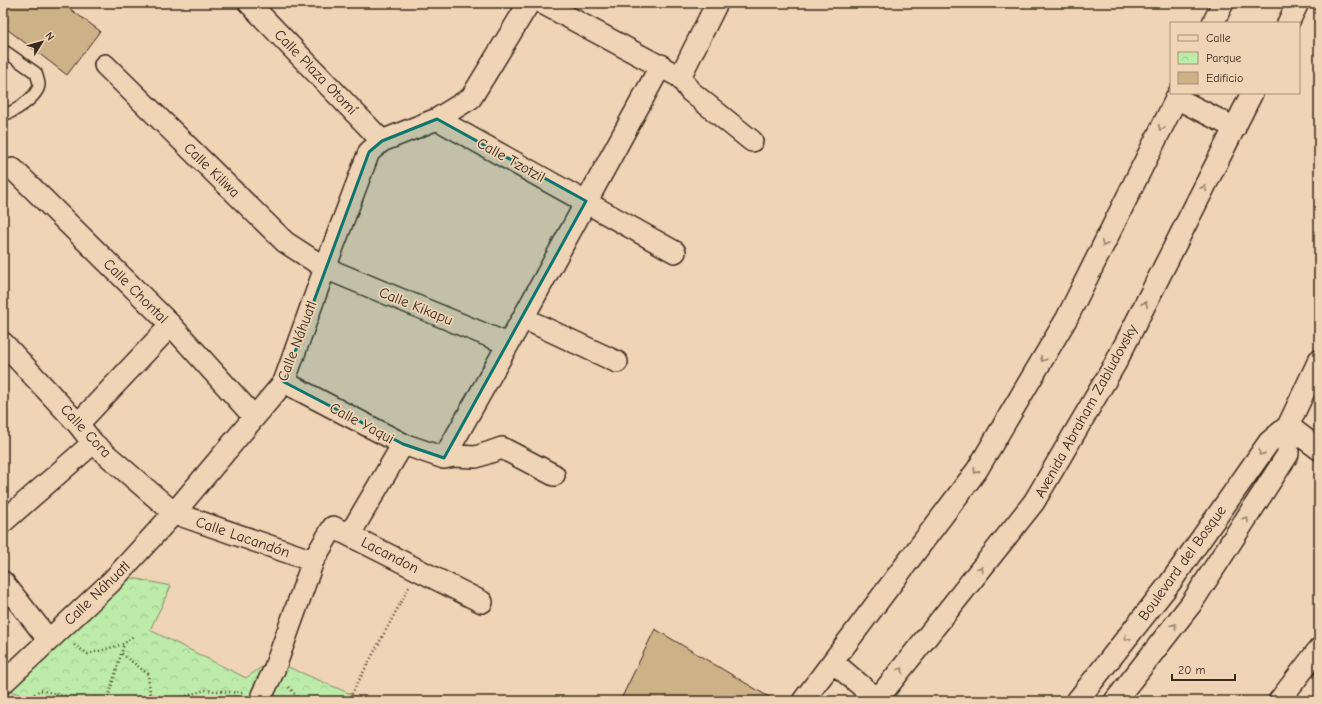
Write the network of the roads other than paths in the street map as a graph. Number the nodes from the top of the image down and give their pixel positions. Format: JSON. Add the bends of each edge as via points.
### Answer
{"nodes":[{"id":1,"x":249,"y":3,"type":"edge"},
{"id":2,"x":529,"y":3,"type":"edge"},
{"id":3,"x":542,"y":3,"type":"edge"},
{"id":4,"x":718,"y":3,"type":"edge"},
{"id":5,"x":1223,"y":3,"type":"edge"},
{"id":6,"x":1298,"y":3,"type":"edge"},
{"id":7,"x":1214,"y":22,"type":"edge"},
{"id":8,"x":1288,"y":22,"type":"edge"},
{"id":9,"x":3,"y":50,"type":"edge"},
{"id":10,"x":105,"y":65,"type":"dead end"},
{"id":11,"x":661,"y":65,"type":"junction"},
{"id":12,"x":680,"y":77,"type":"junction"},
{"id":13,"x":1252,"y":94,"type":"edge"},
{"id":14,"x":1177,"y":96,"type":"edge"},
{"id":15,"x":3,"y":114,"type":"edge"},
{"id":16,"x":437,"y":119,"type":"junction"},
{"id":17,"x":1235,"y":128,"type":"junction"},
{"id":18,"x":382,"y":141,"type":"junction"},
{"id":19,"x":752,"y":141,"type":"dead end"},
{"id":20,"x":13,"y":169,"type":"dead end"},
{"id":21,"x":586,"y":201,"type":"junction"},
{"id":22,"x":675,"y":252,"type":"dead end"},
{"id":23,"x":325,"y":268,"type":"junction"},
{"id":24,"x":523,"y":318,"type":"junction"},
{"id":25,"x":171,"y":325,"type":"junction"},
{"id":26,"x":3,"y":343,"type":"edge"},
{"id":27,"x":508,"y":344,"type":"junction"},
{"id":28,"x":1319,"y":360,"type":"edge"},
{"id":29,"x":617,"y":362,"type":"dead end"},
{"id":30,"x":284,"y":382,"type":"junction"},
{"id":31,"x":254,"y":417,"type":"junction"},
{"id":32,"x":78,"y":424,"type":"junction"},
{"id":33,"x":1288,"y":426,"type":"junction"},
{"id":34,"x":94,"y":443,"type":"junction"},
{"id":35,"x":403,"y":444,"type":"junction"},
{"id":36,"x":1319,"y":449,"type":"edge"},
{"id":37,"x":444,"y":458,"type":"junction"},
{"id":38,"x":554,"y":475,"type":"dead end"},
{"id":39,"x":174,"y":513,"type":"junction"},
{"id":40,"x":3,"y":522,"type":"edge"},
{"id":41,"x":350,"y":534,"type":"junction"},
{"id":42,"x":313,"y":560,"type":"junction"},
{"id":43,"x":3,"y":582,"type":"edge"},
{"id":44,"x":482,"y":602,"type":"dead end"},
{"id":45,"x":51,"y":636,"type":"junction"},
{"id":46,"x":1319,"y":649,"type":"edge"},
{"id":47,"x":833,"y":662,"type":"junction"},
{"id":48,"x":3,"y":683,"type":"edge"},
{"id":49,"x":262,"y":695,"type":"road end"},
{"id":50,"x":877,"y":700,"type":"edge"},
{"id":51,"x":803,"y":701,"type":"edge"},
{"id":52,"x":1076,"y":701,"type":"edge"},
{"id":53,"x":1115,"y":701,"type":"edge"},
{"id":54,"x":1279,"y":701,"type":"edge"}],
"edges":[{"from":1,"to":18,"type":"street","name":"Calle Plaza Otomí"},
{"from":2,"to":16,"type":"street","name":"Calle Náhuatl","via":[[471,98]]},
{"from":3,"to":11,"type":"street"},
{"from":4,"to":12,"type":"street"},
{"from":5,"to":7,"type":"street"},
{"from":6,"to":8,"type":"street"},
{"from":9,"to":15,"type":"lane","via":[[36,73],[39,85],[36,93],[11,114]]},
{"from":10,"to":23,"type":"street","name":"Calle Kiliwa","via":[[285,242]]},
{"from":11,"to":12,"type":"street"},
{"from":11,"to":21,"type":"street"},
{"from":12,"to":19,"type":"street","via":[[690,91]]},
{"from":13,"to":17,"type":"street","name":"Avenida Abraham Zabludovsky"},
{"from":14,"to":17,"type":"street"},
{"from":14,"to":47,"type":"street","one_way":true,"via":[[1067,318],[977,470]]},
{"from":16,"to":18,"type":"street","name":"Calle Náhuatl"},
{"from":16,"to":21,"type":"street","name":"Calle Tzotzil"},
{"from":50,"to":17,"type":"street","name":"Avenida Abraham Zabludovsky","one_way":true,"via":[[1034,502],[1115,364]]},
{"from":18,"to":23,"type":"street","name":"Calle Náhuatl","via":[[370,152]]},
{"from":20,"to":25,"type":"street","name":"Calle Chontal"},
{"from":21,"to":22,"type":"street","name":"Calle Tzotzil"},
{"from":21,"to":24,"type":"street"},
{"from":23,"to":27,"type":"street","name":"Calle Kikapu"},
{"from":23,"to":30,"type":"street","name":"Calle Náhuatl"},
{"from":24,"to":27,"type":"street"},
{"from":24,"to":29,"type":"street"},
{"from":25,"to":31,"type":"street","name":"Calle Chontal"},
{"from":25,"to":32,"type":"street"},
{"from":26,"to":32,"type":"street","name":"Calle Cora"},
{"from":27,"to":37,"type":"street"},
{"from":28,"to":33,"type":"street","name":"Boulevard del Bosque"},
{"from":30,"to":31,"type":"street","name":"Calle Náhuatl"},
{"from":30,"to":35,"type":"street","name":"Calle Yaqui"},
{"from":31,"to":39,"type":"street","name":"Calle Náhuatl"},
{"from":32,"to":34,"type":"street","name":"Calle Cora"},
{"from":33,"to":36,"type":"street"},
{"from":33,"to":52,"type":"street","name":"Boulevard del Bosque","one_way":true,"via":[[1269,442],[1170,583]]},
{"from":53,"to":33,"type":"street","name":"Boulevard del Bosque","one_way":true,"via":[[1191,604],[1288,454]]},
{"from":34,"to":39,"type":"street","name":"Calle Cora"},
{"from":34,"to":40,"type":"street"},
{"from":35,"to":37,"type":"street","name":"Calle Yaqui"},
{"from":35,"to":41,"type":"street"},
{"from":37,"to":38,"type":"street","via":[[476,457],[502,448]]},
{"from":39,"to":42,"type":"street","name":"Calle Lacandón"},
{"from":39,"to":45,"type":"street","name":"Calle Náhuatl","via":[[111,582]]},
{"from":41,"to":42,"type":"street","name":"Lacandon","via":[[333,527]]},
{"from":41,"to":44,"type":"street","name":"Lacandon"},
{"from":42,"to":49,"type":"street","via":[[274,670]]},
{"from":43,"to":45,"type":"street"},
{"from":45,"to":48,"type":"street","name":"Calle Náhuatl"},
{"from":46,"to":54,"type":"street"},
{"from":47,"to":50,"type":"street"},
{"from":47,"to":51,"type":"street"}]}
